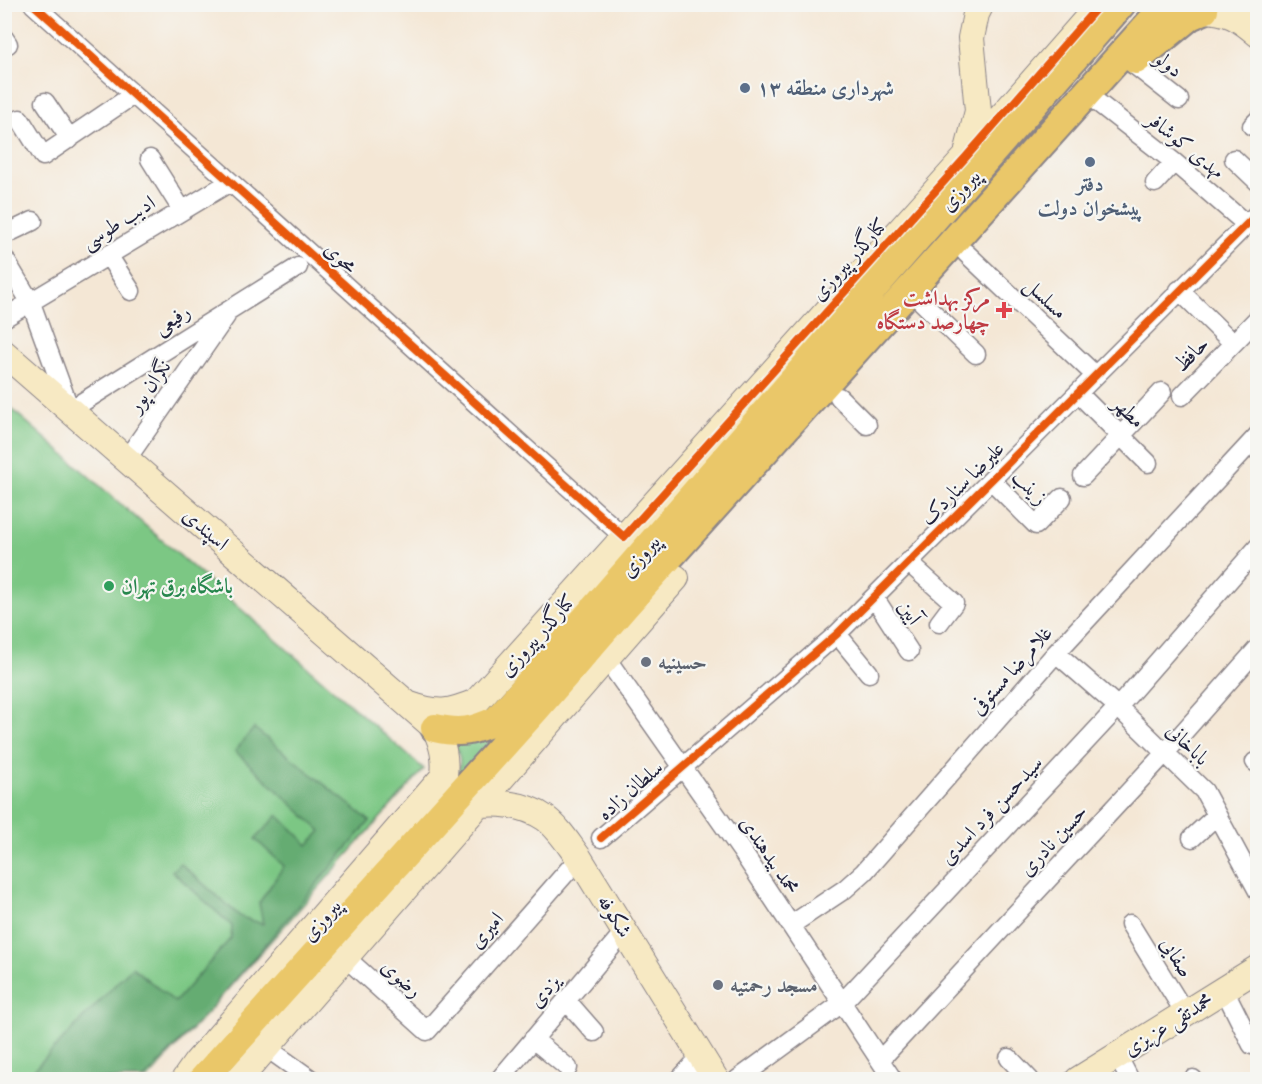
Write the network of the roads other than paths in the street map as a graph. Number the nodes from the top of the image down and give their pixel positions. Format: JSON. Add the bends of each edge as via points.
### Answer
{"nodes":[{"id":1,"x":33,"y":4,"type":"edge"},
{"id":2,"x":981,"y":4,"type":"edge"},
{"id":3,"x":1100,"y":4,"type":"edge"},
{"id":4,"x":1121,"y":4,"type":"edge"},
{"id":5,"x":1167,"y":4,"type":"edge"},
{"id":6,"x":1204,"y":9,"type":"junction"},
{"id":7,"x":1144,"y":30,"type":"junction"},
{"id":8,"x":1257,"y":34,"type":"edge"},
{"id":9,"x":1132,"y":63,"type":"junction"},
{"id":10,"x":134,"y":95,"type":"junction"},
{"id":11,"x":1179,"y":100,"type":"dead end"},
{"id":12,"x":45,"y":102,"type":"dead end"},
{"id":13,"x":1097,"y":102,"type":"junction"},
{"id":14,"x":20,"y":119,"type":"dead end"},
{"id":15,"x":70,"y":139,"type":"junction"},
{"id":16,"x":966,"y":157,"type":"junction"},
{"id":17,"x":150,"y":159,"type":"dead end"},
{"id":18,"x":1234,"y":159,"type":"dead end"},
{"id":19,"x":1174,"y":162,"type":"junction"},
{"id":20,"x":230,"y":182,"type":"junction"},
{"id":21,"x":1257,"y":182,"type":"edge"},
{"id":22,"x":1155,"y":183,"type":"dead end"},
{"id":23,"x":935,"y":204,"type":"junction"},
{"id":24,"x":182,"y":210,"type":"junction"},
{"id":25,"x":1252,"y":219,"type":"edge"},
{"id":26,"x":33,"y":220,"type":"dead end"},
{"id":27,"x":4,"y":236,"type":"edge"},
{"id":28,"x":966,"y":253,"type":"junction"},
{"id":29,"x":108,"y":255,"type":"junction"},
{"id":30,"x":4,"y":258,"type":"edge"},
{"id":31,"x":298,"y":267,"type":"dead end"},
{"id":32,"x":1179,"y":290,"type":"junction"},
{"id":33,"x":131,"y":291,"type":"dead end"},
{"id":34,"x":922,"y":302,"type":"junction"},
{"id":35,"x":31,"y":303,"type":"junction"},
{"id":36,"x":231,"y":309,"type":"junction"},
{"id":37,"x":4,"y":318,"type":"edge"},
{"id":38,"x":1257,"y":318,"type":"edge"},
{"id":39,"x":1233,"y":343,"type":"junction"},
{"id":40,"x":4,"y":353,"type":"edge"},
{"id":41,"x":976,"y":354,"type":"dead end"},
{"id":42,"x":1095,"y":375,"type":"junction"},
{"id":43,"x":826,"y":380,"type":"junction"},
{"id":44,"x":1162,"y":392,"type":"dead end"},
{"id":45,"x":1078,"y":393,"type":"junction"},
{"id":46,"x":1182,"y":396,"type":"dead end"},
{"id":47,"x":70,"y":410,"type":"junction"},
{"id":48,"x":867,"y":424,"type":"dead end"},
{"id":49,"x":1257,"y":435,"type":"edge"},
{"id":50,"x":1121,"y":436,"type":"junction"},
{"id":51,"x":126,"y":460,"type":"junction"},
{"id":52,"x":1148,"y":463,"type":"dead end"},
{"id":53,"x":1083,"y":476,"type":"dead end"},
{"id":54,"x":991,"y":480,"type":"junction"},
{"id":55,"x":1062,"y":498,"type":"dead end"},
{"id":56,"x":624,"y":537,"type":"junction"},
{"id":57,"x":1257,"y":547,"type":"edge"},
{"id":58,"x":908,"y":562,"type":"junction"},
{"id":59,"x":676,"y":578,"type":"junction"},
{"id":60,"x":874,"y":597,"type":"junction"},
{"id":61,"x":625,"y":606,"type":"junction"},
{"id":62,"x":939,"y":623,"type":"dead end"},
{"id":63,"x":837,"y":634,"type":"junction"},
{"id":64,"x":1257,"y":648,"type":"edge"},
{"id":65,"x":909,"y":651,"type":"dead end"},
{"id":66,"x":1056,"y":653,"type":"junction"},
{"id":67,"x":606,"y":658,"type":"junction"},
{"id":68,"x":869,"y":673,"type":"dead end"},
{"id":69,"x":409,"y":705,"type":"junction"},
{"id":70,"x":1118,"y":707,"type":"junction"},
{"id":71,"x":435,"y":728,"type":"junction"},
{"id":72,"x":1165,"y":753,"type":"junction"},
{"id":73,"x":682,"y":769,"type":"junction"},
{"id":74,"x":477,"y":805,"type":"junction"},
{"id":75,"x":1217,"y":815,"type":"junction"},
{"id":76,"x":431,"y":823,"type":"junction"},
{"id":77,"x":601,"y":838,"type":"dead end"},
{"id":78,"x":1192,"y":838,"type":"dead end"},
{"id":79,"x":579,"y":858,"type":"junction"},
{"id":80,"x":1257,"y":891,"type":"edge"},
{"id":81,"x":1130,"y":924,"type":"dead end"},
{"id":82,"x":791,"y":926,"type":"junction"},
{"id":83,"x":624,"y":932,"type":"junction"},
{"id":84,"x":346,"y":958,"type":"junction"},
{"id":85,"x":1257,"y":968,"type":"edge"},
{"id":86,"x":1224,"y":989,"type":"junction"},
{"id":87,"x":566,"y":1000,"type":"junction"},
{"id":88,"x":842,"y":1003,"type":"junction"},
{"id":89,"x":1185,"y":1013,"type":"junction"},
{"id":90,"x":427,"y":1031,"type":"joint"},
{"id":91,"x":594,"y":1032,"type":"dead end"},
{"id":92,"x":533,"y":1039,"type":"junction"},
{"id":93,"x":1252,"y":1045,"type":"dead end"},
{"id":94,"x":267,"y":1048,"type":"junction"},
{"id":95,"x":1117,"y":1055,"type":"junction"},
{"id":96,"x":701,"y":1056,"type":"junction"},
{"id":97,"x":1009,"y":1058,"type":"dead end"},
{"id":98,"x":880,"y":1060,"type":"junction"},
{"id":99,"x":568,"y":1068,"type":"dead end"},
{"id":100,"x":507,"y":1077,"type":"edge"},
{"id":101,"x":184,"y":1080,"type":"edge"},
{"id":102,"x":202,"y":1080,"type":"edge"},
{"id":103,"x":238,"y":1080,"type":"edge"},
{"id":104,"x":312,"y":1080,"type":"edge"},
{"id":105,"x":679,"y":1080,"type":"edge"},
{"id":106,"x":716,"y":1080,"type":"edge"},
{"id":107,"x":736,"y":1080,"type":"edge"},
{"id":108,"x":893,"y":1080,"type":"edge"},
{"id":109,"x":1030,"y":1080,"type":"edge"},
{"id":110,"x":1078,"y":1080,"type":"edge"},
{"id":111,"x":1130,"y":1080,"type":"edge"}],
"edges":[{"from":1,"to":10,"type":"street","name":"محوی"},
{"from":2,"to":16,"type":"main road","via":[[971,38],[978,111]]},
{"from":3,"to":16,"type":"main road","name":"کنارگذر پیروزی"},
{"from":4,"to":23,"type":"main road","name":"پیروزی"},
{"from":5,"to":7,"type":"main road","name":"پیروزی"},
{"from":6,"to":7,"type":"main road"},
{"from":6,"to":8,"type":"main road","via":[[1238,17]]},
{"from":6,"to":9,"type":"main road"},
{"from":7,"to":43,"type":"main road","name":"پیروزی"},
{"from":9,"to":11,"type":"street","name":"دولو"},
{"from":9,"to":13,"type":"main road"},
{"from":10,"to":15,"type":"street"},
{"from":10,"to":20,"type":"street","name":"محوی"},
{"from":12,"to":15,"type":"street"},
{"from":13,"to":19,"type":"street","name":"مهدی کوشافر"},
{"from":13,"to":28,"type":"main road"},
{"from":14,"to":15,"type":"street","via":[[43,156]]},
{"from":16,"to":23,"type":"main road","name":"کنارگذر پیروزی"},
{"from":17,"to":24,"type":"street"},
{"from":18,"to":21,"type":"street"},
{"from":19,"to":22,"type":"street"},
{"from":19,"to":25,"type":"street","name":"مهدی کوشافر"},
{"from":20,"to":24,"type":"street","name":"ادیب طوسی"},
{"from":20,"to":56,"type":"street","name":"محوی"},
{"from":23,"to":43,"type":"main road","name":"پیروزی"},
{"from":23,"to":56,"type":"main road","name":"کنارگذر پیروزی"},
{"from":24,"to":29,"type":"street","name":"ادیب طوسی"},
{"from":25,"to":32,"type":"street","name":"علیرضا سناردک"},
{"from":26,"to":27,"type":"street"},
{"from":28,"to":34,"type":"main road"},
{"from":28,"to":42,"type":"street","name":"مسلسل"},
{"from":29,"to":33,"type":"street"},
{"from":29,"to":35,"type":"street","name":"ادیب طوسی"},
{"from":30,"to":35,"type":"street"},
{"from":31,"to":36,"type":"street","name":"رفیعی"},
{"from":32,"to":39,"type":"street","name":"حافظ"},
{"from":32,"to":42,"type":"street","name":"علیرضا سناردک"},
{"from":34,"to":41,"type":"street"},
{"from":34,"to":43,"type":"main road"},
{"from":35,"to":37,"type":"street","name":"ادیب طوسی"},
{"from":35,"to":47,"type":"street"},
{"from":36,"to":47,"type":"street","name":"رفیعی"},
{"from":36,"to":51,"type":"street","name":"نگران پور"},
{"from":38,"to":39,"type":"street","name":"حافظ"},
{"from":39,"to":46,"type":"street","name":"حافظ"},
{"from":40,"to":47,"type":"main road","name":"اسپندی"},
{"from":42,"to":45,"type":"street","name":"علیرضا سناردک"},
{"from":43,"to":48,"type":"street"},
{"from":43,"to":59,"type":"main road"},
{"from":43,"to":61,"type":"main road","name":"پیروزی"},
{"from":43,"to":71,"type":"main road","name":"پیروزی","via":[[497,720],[477,729],[456,732]]},
{"from":44,"to":50,"type":"street"},
{"from":45,"to":50,"type":"street","name":"مطهر"},
{"from":45,"to":54,"type":"street","name":"علیرضا سناردک"},
{"from":47,"to":51,"type":"main road","name":"اسپندی"},
{"from":49,"to":66,"type":"street","name":"غلامرضا مستوفی"},
{"from":50,"to":52,"type":"street","name":"مطهر"},
{"from":50,"to":53,"type":"street"},
{"from":51,"to":69,"type":"main road","name":"اسپندی"},
{"from":54,"to":55,"type":"street","name":"زینب","via":[[1036,525]]},
{"from":54,"to":58,"type":"street","name":"علیرضا سناردک"},
{"from":56,"to":69,"type":"main road","name":"کنارگذر پیروزی","via":[[476,702],[453,711],[429,712]]},
{"from":57,"to":70,"type":"street","name":"سیدحسن فرد اسدی"},
{"from":58,"to":60,"type":"street","name":"علیرضا سناردک"},
{"from":58,"to":62,"type":"street","via":[[954,603]]},
{"from":59,"to":61,"type":"main road"},
{"from":59,"to":67,"type":"main road"},
{"from":60,"to":63,"type":"street","name":"علیرضا سناردک"},
{"from":60,"to":65,"type":"street","name":"آیین"},
{"from":61,"to":67,"type":"main road"},
{"from":61,"to":76,"type":"main road","name":"پیروزی"},
{"from":63,"to":68,"type":"street"},
{"from":63,"to":73,"type":"street","name":"علیرضا سناردک"},
{"from":64,"to":72,"type":"street","name":"حسین نادری"},
{"from":66,"to":70,"type":"street","name":"باباخانی"},
{"from":66,"to":82,"type":"street","name":"غلامرضا مستوفی","via":[[864,872]]},
{"from":67,"to":73,"type":"street","name":"محمد بیدهندی"},
{"from":67,"to":74,"type":"main road"},
{"from":69,"to":71,"type":"main road","name":"اسپندی"},
{"from":70,"to":72,"type":"street","name":"باباخانی"},
{"from":70,"to":88,"type":"street","name":"سیدحسن فرد اسدی"},
{"from":71,"to":101,"type":"main road","name":"پیروزی","via":[[446,759],[444,777]]},
{"from":72,"to":75,"type":"street","name":"باباخانی","via":[[1204,791]]},
{"from":72,"to":98,"type":"street","name":"حسین نادری"},
{"from":73,"to":77,"type":"street","name":"سلطان زاده"},
{"from":73,"to":82,"type":"street","name":"محمد بیدهندی"},
{"from":74,"to":76,"type":"main road","via":[[463,807]]},
{"from":74,"to":79,"type":"main road","name":"شکوفه","via":[[518,806],[546,819]]},
{"from":74,"to":84,"type":"main road"},
{"from":75,"to":78,"type":"street"},
{"from":75,"to":80,"type":"street","name":"باباخانی"},
{"from":76,"to":102,"type":"main road","name":"پیروزی"},
{"from":79,"to":83,"type":"main road","name":"شکوفه"},
{"from":79,"to":90,"type":"street","name":"امیری"},
{"from":81,"to":89,"type":"street","name":"صفایی"},
{"from":82,"to":88,"type":"street","name":"محمد بیدهندی"},
{"from":83,"to":87,"type":"street","name":"یزدی"},
{"from":83,"to":96,"type":"main road","name":"شکوفه"},
{"from":84,"to":90,"type":"street","name":"رضوی"},
{"from":84,"to":94,"type":"main road"},
{"from":85,"to":86,"type":"main road","name":"محمدتقی عزیزی"},
{"from":86,"to":89,"type":"main road","name":"محمدتقی عزیزی"},
{"from":86,"to":93,"type":"street"},
{"from":87,"to":91,"type":"street"},
{"from":87,"to":92,"type":"street","name":"یزدی"},
{"from":88,"to":98,"type":"street","name":"محمد بیدهندی"},
{"from":88,"to":107,"type":"street","name":"سیدحسن فرد اسدی"},
{"from":89,"to":95,"type":"main road","name":"محمدتقی عزیزی"},
{"from":92,"to":99,"type":"street"},
{"from":92,"to":100,"type":"street","name":"یزدی"},
{"from":94,"to":103,"type":"main road"},
{"from":94,"to":104,"type":"street"},
{"from":95,"to":110,"type":"main road","name":"محمدتقی عزیزی"},
{"from":95,"to":111,"type":"street"},
{"from":96,"to":105,"type":"street"},
{"from":96,"to":106,"type":"main road","name":"شکوفه"},
{"from":97,"to":109,"type":"street"},
{"from":98,"to":108,"type":"street","name":"محمد بیدهندی"}]}
